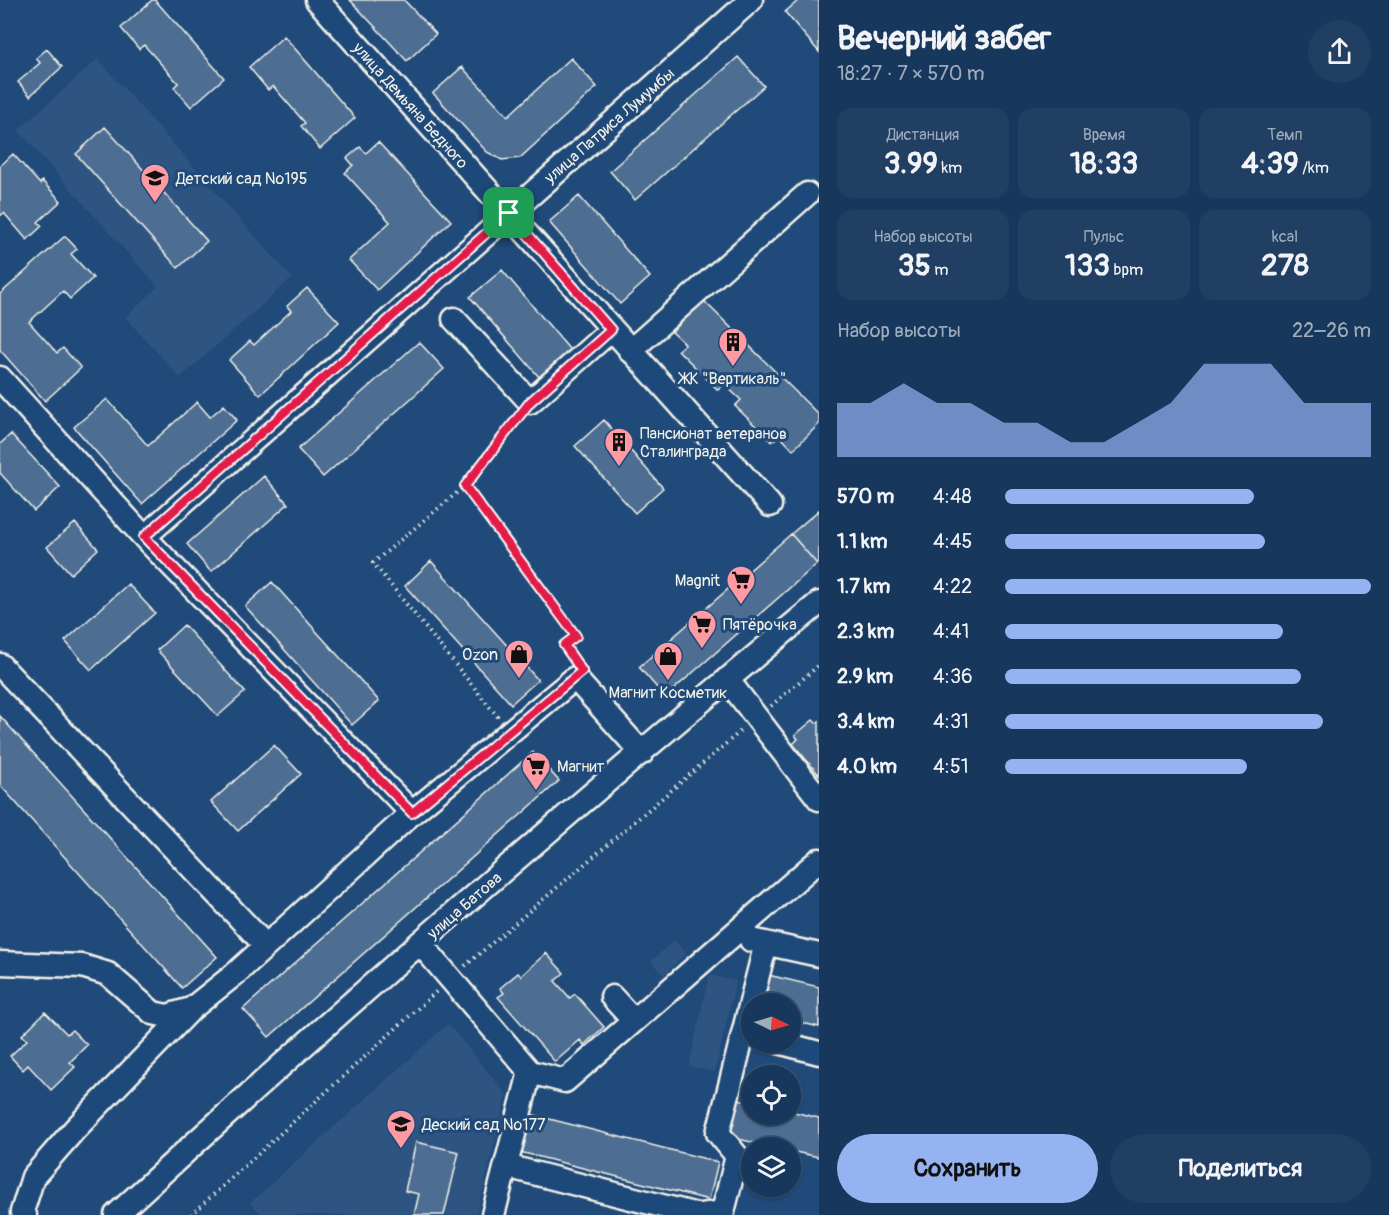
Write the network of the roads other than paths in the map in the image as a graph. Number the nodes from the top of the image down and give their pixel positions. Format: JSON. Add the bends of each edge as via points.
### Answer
{"nodes":[{"id":1,"x":317,"y":0,"type":"edge"},
{"id":2,"x":751,"y":0,"type":"edge"},
{"id":3,"x":807,"y":194,"type":"dead end"},
{"id":4,"x":509,"y":213,"type":"junction"},
{"id":5,"x":454,"y":320,"type":"dead end"},
{"id":6,"x":611,"y":330,"type":"junction"},
{"id":7,"x":630,"y":351,"type":"junction"},
{"id":8,"x":0,"y":378,"type":"edge"},
{"id":9,"x":770,"y":505,"type":"dead end"},
{"id":10,"x":144,"y":537,"type":"junction"},
{"id":11,"x":819,"y":603,"type":"edge"},
{"id":12,"x":0,"y":665,"type":"edge"},
{"id":13,"x":727,"y":679,"type":"junction"},
{"id":14,"x":642,"y":753,"type":"junction"},
{"id":15,"x":819,"y":799,"type":"edge"},
{"id":16,"x":412,"y":813,"type":"junction"},
{"id":17,"x":819,"y":860,"type":"edge"},
{"id":18,"x":732,"y":935,"type":"junction"},
{"id":19,"x":420,"y":943,"type":"junction"},
{"id":20,"x":766,"y":943,"type":"junction"},
{"id":21,"x":266,"y":946,"type":"junction"},
{"id":22,"x":819,"y":955,"type":"edge"},
{"id":23,"x":0,"y":963,"type":"edge"},
{"id":24,"x":756,"y":993,"type":"edge"},
{"id":25,"x":612,"y":996,"type":"dead end"},
{"id":26,"x":191,"y":1009,"type":"junction"},
{"id":27,"x":634,"y":1021,"type":"junction"},
{"id":28,"x":801,"y":1048,"type":"edge"},
{"id":29,"x":741,"y":1053,"type":"edge"},
{"id":30,"x":819,"y":1053,"type":"edge"},
{"id":31,"x":530,"y":1072,"type":"junction"},
{"id":32,"x":506,"y":1166,"type":"junction"},
{"id":33,"x":25,"y":1215,"type":"edge"},
{"id":34,"x":116,"y":1215,"type":"edge"},
{"id":35,"x":493,"y":1215,"type":"edge"},
{"id":36,"x":699,"y":1215,"type":"edge"}],
"edges":[{"from":1,"to":4,"type":"street","name":"улица Демьяна Бедного"},
{"from":2,"to":4,"type":"street","name":"улица Патриса Лумумбы"},
{"from":3,"to":7,"type":"street"},
{"from":4,"to":6,"type":"street","name":"улица Демьяна Бедного"},
{"from":4,"to":10,"type":"street","name":"улица Патриса Лумумбы"},
{"from":5,"to":6,"type":"street","via":[[530,402]]},
{"from":6,"to":7,"type":"street","name":"улица Демьяна Бедного"},
{"from":7,"to":9,"type":"street","name":"улица Демьяна Бедного"},
{"from":8,"to":10,"type":"street"},
{"from":10,"to":16,"type":"street"},
{"from":11,"to":13,"type":"street","name":"улица Батова"},
{"from":12,"to":21,"type":"street"},
{"from":13,"to":14,"type":"street","name":"улица Батова"},
{"from":13,"to":15,"type":"street"},
{"from":14,"to":16,"type":"street","via":[[578,674]]},
{"from":14,"to":19,"type":"street","name":"улица Батова"},
{"from":16,"to":21,"type":"street"},
{"from":17,"to":18,"type":"street"},
{"from":18,"to":20,"type":"street"},
{"from":18,"to":27,"type":"street"},
{"from":19,"to":31,"type":"street"},
{"from":19,"to":34,"type":"street","name":"улица Батова"},
{"from":20,"to":22,"type":"street"},
{"from":20,"to":24,"type":"street"},
{"from":21,"to":26,"type":"street"},
{"from":23,"to":26,"type":"street","via":[[82,966],[108,974],[153,1012],[167,1016]]},
{"from":25,"to":27,"type":"street"},
{"from":26,"to":33,"type":"street","via":[[33,1178],[22,1212]]},
{"from":27,"to":31,"type":"street","via":[[565,1081]]},
{"from":28,"to":30,"type":"street"},
{"from":29,"to":36,"type":"street","via":[[718,1133],[737,1156],[723,1212]]},
{"from":31,"to":32,"type":"street"},
{"from":32,"to":35,"type":"street"},
{"from":32,"to":36,"type":"street"}]}
